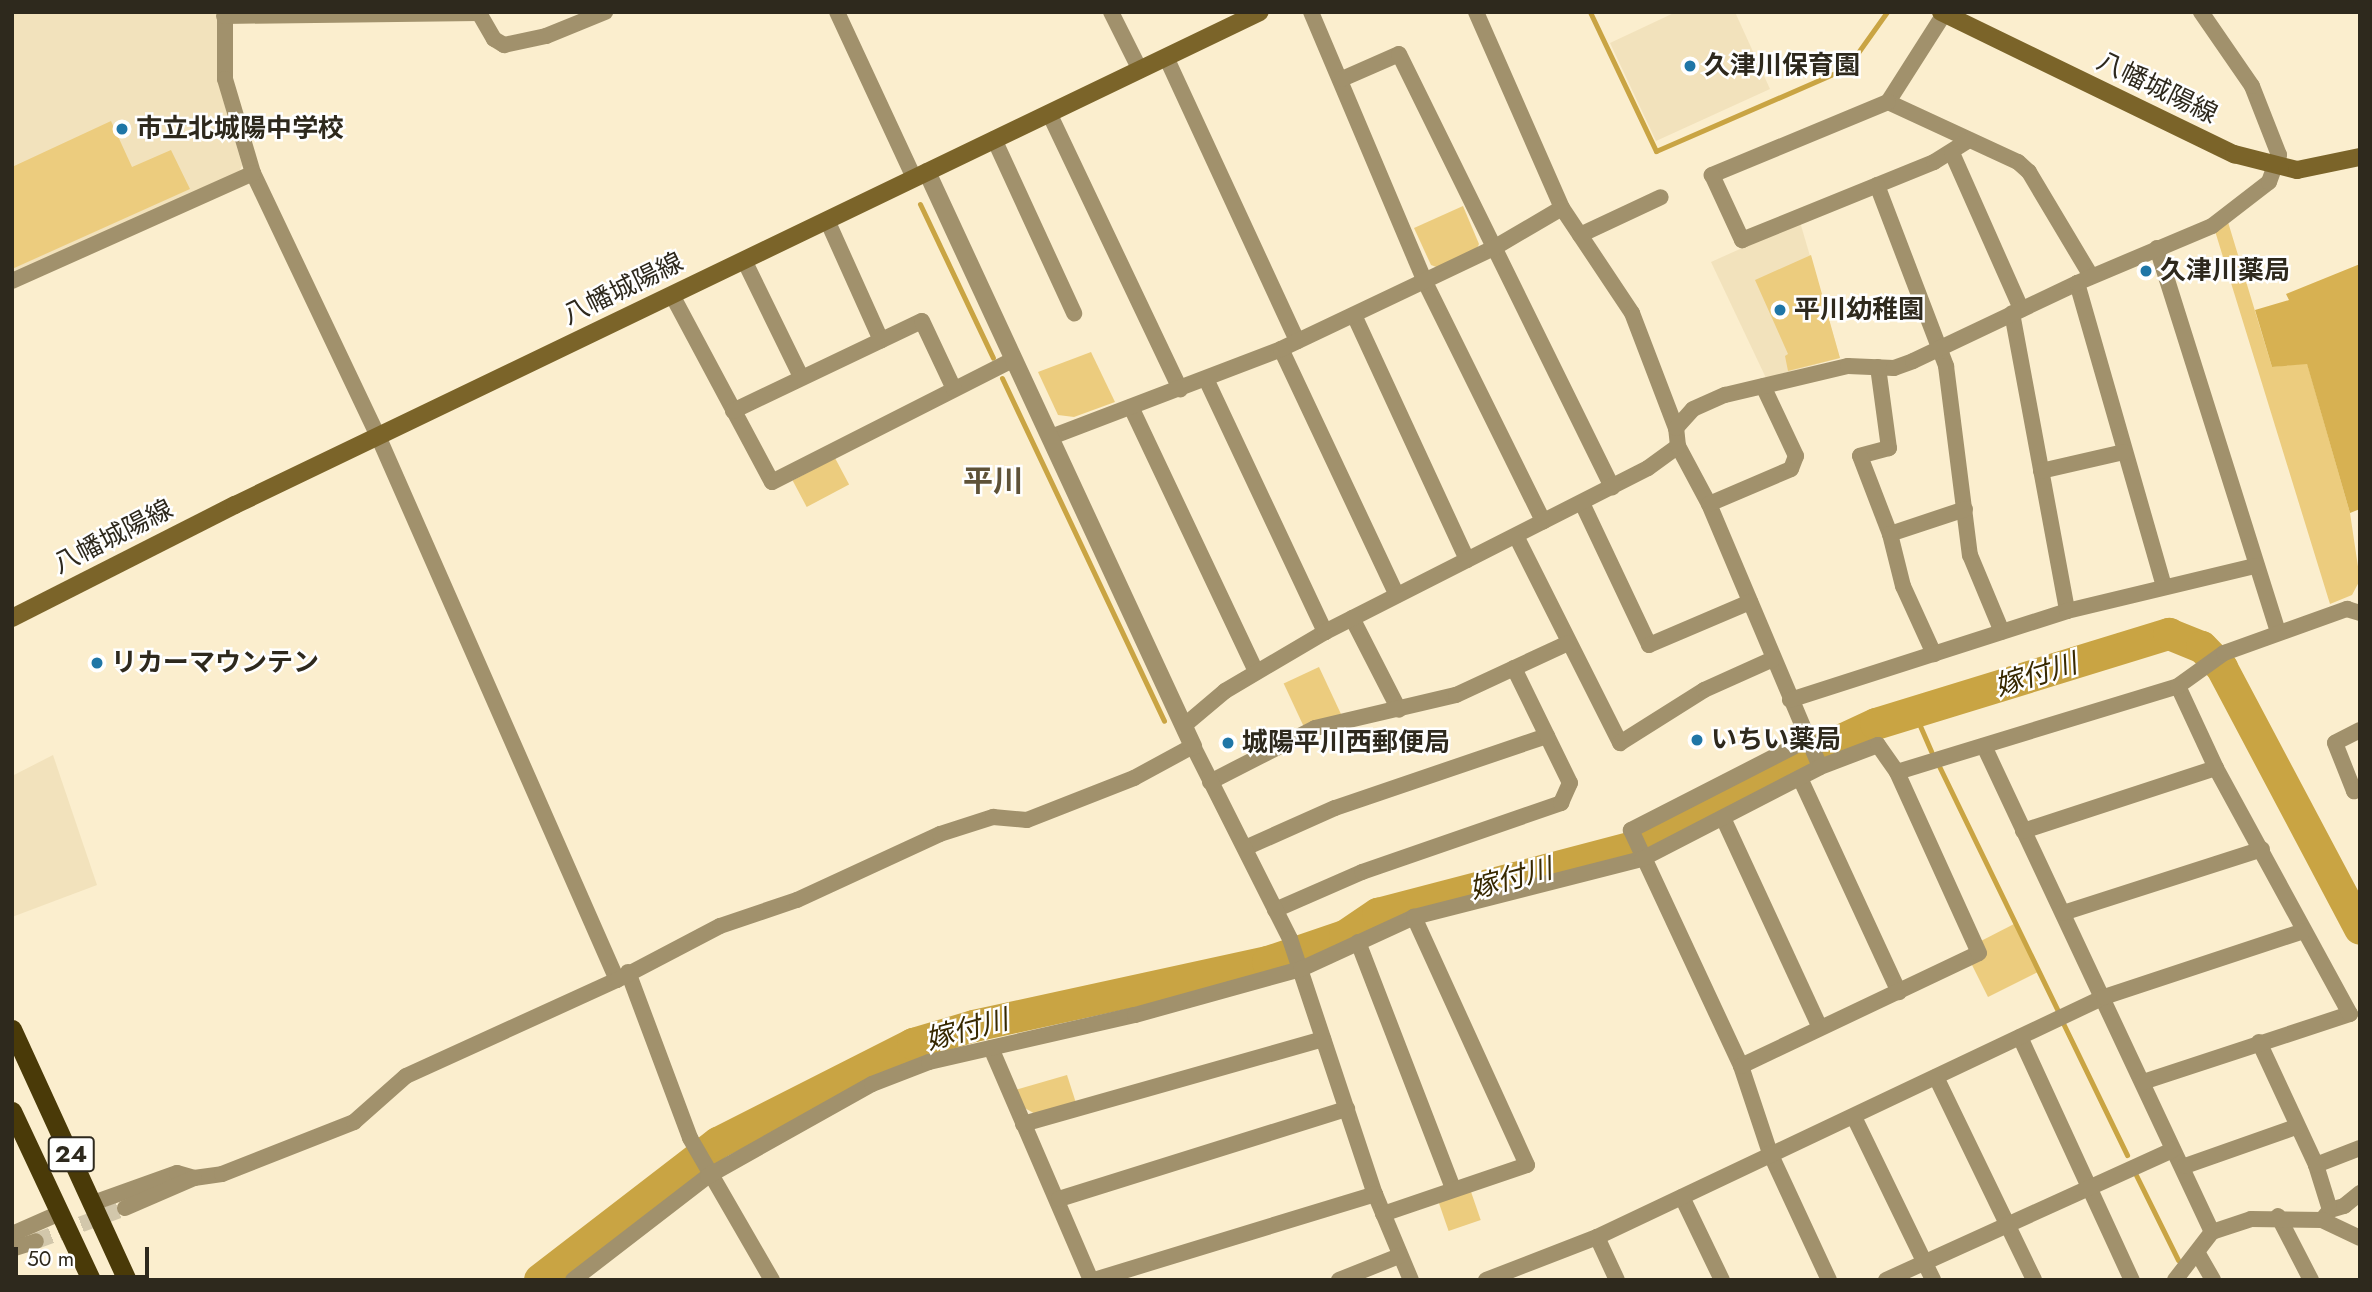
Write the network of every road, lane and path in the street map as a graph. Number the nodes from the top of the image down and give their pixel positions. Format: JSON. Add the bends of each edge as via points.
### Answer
{"nodes":[{"id":1,"x":605,"y":12,"type":"edge"},
{"id":2,"x":837,"y":12,"type":"edge"},
{"id":3,"x":1111,"y":12,"type":"edge"},
{"id":4,"x":1260,"y":12,"type":"edge"},
{"id":5,"x":1311,"y":12,"type":"edge"},
{"id":6,"x":1476,"y":12,"type":"edge"},
{"id":7,"x":2201,"y":12,"type":"edge"},
{"id":8,"x":1942,"y":13,"type":"edge"},
{"id":9,"x":224,"y":14,"type":"edge"},
{"id":10,"x":1166,"y":57,"type":"junction"},
{"id":11,"x":1140,"y":70,"type":"junction"},
{"id":12,"x":1342,"y":79,"type":"junction"},
{"id":13,"x":1888,"y":102,"type":"junction"},
{"id":14,"x":1049,"y":113,"type":"junction"},
{"id":15,"x":994,"y":139,"type":"junction"},
{"id":16,"x":1969,"y":140,"type":"junction"},
{"id":17,"x":1952,"y":153,"type":"junction"},
{"id":18,"x":2360,"y":157,"type":"edge"},
{"id":19,"x":2275,"y":168,"type":"junction"},
{"id":20,"x":253,"y":173,"type":"junction"},
{"id":21,"x":920,"y":175,"type":"junction"},
{"id":22,"x":1877,"y":185,"type":"junction"},
{"id":23,"x":1661,"y":197,"type":"dead end"},
{"id":24,"x":1562,"y":208,"type":"junction"},
{"id":25,"x":827,"y":220,"type":"junction"},
{"id":26,"x":1580,"y":236,"type":"junction"},
{"id":27,"x":2157,"y":248,"type":"junction"},
{"id":28,"x":1492,"y":249,"type":"junction"},
{"id":29,"x":744,"y":260,"type":"junction"},
{"id":30,"x":2084,"y":279,"type":"junction"},
{"id":31,"x":12,"y":281,"type":"edge"},
{"id":32,"x":1424,"y":282,"type":"junction"},
{"id":33,"x":672,"y":295,"type":"junction"},
{"id":34,"x":2017,"y":311,"type":"junction"},
{"id":35,"x":1074,"y":313,"type":"dead end"},
{"id":36,"x":1354,"y":315,"type":"junction"},
{"id":37,"x":881,"y":340,"type":"junction"},
{"id":38,"x":1297,"y":341,"type":"junction"},
{"id":39,"x":1281,"y":349,"type":"junction"},
{"id":40,"x":1939,"y":349,"type":"junction"},
{"id":41,"x":1014,"y":359,"type":"junction"},
{"id":42,"x":1878,"y":367,"type":"junction"},
{"id":43,"x":801,"y":377,"type":"junction"},
{"id":44,"x":1206,"y":379,"type":"junction"},
{"id":45,"x":1763,"y":386,"type":"junction"},
{"id":46,"x":1180,"y":388,"type":"junction"},
{"id":47,"x":954,"y":389,"type":"junction"},
{"id":48,"x":1131,"y":407,"type":"junction"},
{"id":49,"x":733,"y":411,"type":"junction"},
{"id":50,"x":1676,"y":428,"type":"junction"},
{"id":51,"x":378,"y":436,"type":"junction"},
{"id":52,"x":1051,"y":437,"type":"junction"},
{"id":53,"x":1678,"y":446,"type":"junction"},
{"id":54,"x":2124,"y":453,"type":"junction"},
{"id":55,"x":2041,"y":471,"type":"junction"},
{"id":56,"x":1612,"y":487,"type":"junction"},
{"id":57,"x":1582,"y":503,"type":"junction"},
{"id":58,"x":1709,"y":504,"type":"junction"},
{"id":59,"x":1965,"y":509,"type":"junction"},
{"id":60,"x":1543,"y":521,"type":"junction"},
{"id":61,"x":1891,"y":534,"type":"junction"},
{"id":62,"x":1516,"y":536,"type":"junction"},
{"id":63,"x":1467,"y":560,"type":"junction"},
{"id":64,"x":2255,"y":566,"type":"junction"},
{"id":65,"x":2164,"y":586,"type":"junction"},
{"id":66,"x":1397,"y":594,"type":"junction"},
{"id":67,"x":1750,"y":602,"type":"junction"},
{"id":68,"x":2067,"y":611,"type":"junction"},
{"id":69,"x":2360,"y":613,"type":"edge"},
{"id":70,"x":12,"y":618,"type":"edge"},
{"id":71,"x":1352,"y":618,"type":"junction"},
{"id":72,"x":1325,"y":632,"type":"junction"},
{"id":73,"x":2002,"y":632,"type":"junction"},
{"id":74,"x":2278,"y":632,"type":"junction"},
{"id":75,"x":1568,"y":643,"type":"junction"},
{"id":76,"x":1934,"y":654,"type":"junction"},
{"id":77,"x":1773,"y":659,"type":"junction"},
{"id":78,"x":1514,"y":668,"type":"junction"},
{"id":79,"x":1256,"y":672,"type":"junction"},
{"id":80,"x":2178,"y":687,"type":"junction"},
{"id":81,"x":1790,"y":700,"type":"junction"},
{"id":82,"x":1398,"y":710,"type":"junction"},
{"id":83,"x":1186,"y":724,"type":"junction"},
{"id":84,"x":2360,"y":730,"type":"edge"},
{"id":85,"x":1547,"y":736,"type":"junction"},
{"id":86,"x":1807,"y":740,"type":"junction"},
{"id":87,"x":1193,"y":746,"type":"junction"},
{"id":88,"x":1984,"y":746,"type":"junction"},
{"id":89,"x":1820,"y":767,"type":"junction"},
{"id":90,"x":2216,"y":768,"type":"junction"},
{"id":91,"x":1897,"y":772,"type":"junction"},
{"id":92,"x":1800,"y":778,"type":"junction"},
{"id":93,"x":1210,"y":782,"type":"junction"},
{"id":94,"x":2358,"y":795,"type":"edge"},
{"id":95,"x":1724,"y":820,"type":"junction"},
{"id":96,"x":2024,"y":831,"type":"junction"},
{"id":97,"x":1245,"y":848,"type":"junction"},
{"id":98,"x":2262,"y":849,"type":"junction"},
{"id":99,"x":1642,"y":859,"type":"junction"},
{"id":100,"x":1275,"y":910,"type":"junction"},
{"id":101,"x":2063,"y":913,"type":"junction"},
{"id":102,"x":1414,"y":917,"type":"junction"},
{"id":103,"x":2303,"y":931,"type":"junction"},
{"id":104,"x":1358,"y":942,"type":"junction"},
{"id":105,"x":1300,"y":965,"type":"junction"},
{"id":106,"x":622,"y":976,"type":"junction"},
{"id":107,"x":1899,"y":992,"type":"junction"},
{"id":108,"x":2104,"y":997,"type":"junction"},
{"id":109,"x":1819,"y":1026,"type":"junction"},
{"id":110,"x":12,"y":1029,"type":"edge"},
{"id":111,"x":2020,"y":1037,"type":"junction"},
{"id":112,"x":1323,"y":1039,"type":"junction"},
{"id":113,"x":2259,"y":1042,"type":"junction"},
{"id":114,"x":991,"y":1048,"type":"junction"},
{"id":115,"x":1741,"y":1066,"type":"junction"},
{"id":116,"x":1936,"y":1077,"type":"junction"},
{"id":117,"x":2143,"y":1082,"type":"junction"},
{"id":118,"x":1347,"y":1108,"type":"junction"},
{"id":119,"x":12,"y":1111,"type":"edge"},
{"id":120,"x":1854,"y":1117,"type":"junction"},
{"id":121,"x":1023,"y":1124,"type":"junction"},
{"id":122,"x":2296,"y":1127,"type":"junction"},
{"id":123,"x":2360,"y":1148,"type":"edge"},
{"id":124,"x":2173,"y":1150,"type":"junction"},
{"id":125,"x":1770,"y":1153,"type":"junction"},
{"id":126,"x":2316,"y":1165,"type":"junction"},
{"id":127,"x":2185,"y":1166,"type":"junction"},
{"id":128,"x":708,"y":1175,"type":"junction"},
{"id":129,"x":194,"y":1178,"type":"junction"},
{"id":130,"x":2090,"y":1186,"type":"junction"},
{"id":131,"x":1453,"y":1188,"type":"junction"},
{"id":132,"x":2360,"y":1193,"type":"edge"},
{"id":133,"x":1375,"y":1194,"type":"junction"},
{"id":134,"x":1682,"y":1197,"type":"junction"},
{"id":135,"x":1059,"y":1199,"type":"junction"},
{"id":136,"x":93,"y":1203,"type":"junction"},
{"id":137,"x":125,"y":1208,"type":"tunnel mouth"},
{"id":138,"x":60,"y":1213,"type":"junction"},
{"id":139,"x":1382,"y":1214,"type":"junction"},
{"id":140,"x":2326,"y":1215,"type":"junction"},
{"id":141,"x":2278,"y":1216,"type":"junction"},
{"id":142,"x":2007,"y":1223,"type":"junction"},
{"id":143,"x":2212,"y":1231,"type":"junction"},
{"id":144,"x":12,"y":1234,"type":"edge"},
{"id":145,"x":1597,"y":1237,"type":"junction"},
{"id":146,"x":2360,"y":1238,"type":"edge"},
{"id":147,"x":36,"y":1241,"type":"tunnel mouth"},
{"id":148,"x":12,"y":1249,"type":"edge"},
{"id":149,"x":2197,"y":1252,"type":"junction"},
{"id":150,"x":1399,"y":1256,"type":"junction"},
{"id":151,"x":1925,"y":1261,"type":"junction"},
{"id":152,"x":91,"y":1280,"type":"edge"},
{"id":153,"x":127,"y":1280,"type":"edge"},
{"id":154,"x":573,"y":1280,"type":"edge"},
{"id":155,"x":772,"y":1280,"type":"edge"},
{"id":156,"x":1092,"y":1280,"type":"edge"},
{"id":157,"x":1339,"y":1280,"type":"edge"},
{"id":158,"x":1411,"y":1280,"type":"edge"},
{"id":159,"x":1486,"y":1280,"type":"edge"},
{"id":160,"x":1617,"y":1280,"type":"edge"},
{"id":161,"x":1722,"y":1280,"type":"edge"},
{"id":162,"x":1829,"y":1280,"type":"edge"},
{"id":163,"x":1886,"y":1280,"type":"edge"},
{"id":164,"x":1933,"y":1280,"type":"edge"},
{"id":165,"x":2034,"y":1280,"type":"edge"},
{"id":166,"x":2132,"y":1280,"type":"edge"},
{"id":167,"x":2175,"y":1280,"type":"edge"},
{"id":168,"x":2213,"y":1280,"type":"edge"},
{"id":169,"x":2311,"y":1280,"type":"edge"}],
"edges":[{"from":1,"to":9,"type":"street","via":[[545,36],[504,45],[494,39],[479,13]]},
{"from":2,"to":21,"type":"street"},
{"from":3,"to":11,"type":"street"},
{"from":4,"to":10,"type":"main road","name":"八幡城陽線"},
{"from":5,"to":12,"type":"street"},
{"from":6,"to":24,"type":"street"},
{"from":7,"to":19,"type":"street","via":[[2252,86],[2279,155]]},
{"from":8,"to":13,"type":"street"},
{"from":8,"to":19,"type":"main road","name":"八幡城陽線","via":[[2234,154]]},
{"from":9,"to":20,"type":"street","via":[[225,79]]},
{"from":10,"to":11,"type":"main road","name":"八幡城陽線"},
{"from":10,"to":38,"type":"street"},
{"from":11,"to":14,"type":"main road","name":"八幡城陽線"},
{"from":12,"to":28,"type":"street","via":[[1399,54]]},
{"from":12,"to":32,"type":"street"},
{"from":13,"to":16,"type":"street"},
{"from":13,"to":22,"type":"street","via":[[1712,175],[1742,240]]},
{"from":14,"to":15,"type":"main road","name":"八幡城陽線"},
{"from":14,"to":46,"type":"street"},
{"from":15,"to":21,"type":"main road","name":"八幡城陽線"},
{"from":15,"to":35,"type":"street"},
{"from":16,"to":17,"type":"street"},
{"from":16,"to":30,"type":"street","via":[[2029,172]]},
{"from":17,"to":22,"type":"street"},
{"from":17,"to":34,"type":"street"},
{"from":18,"to":19,"type":"main road","name":"八幡城陽線","via":[[2297,170]]},
{"from":19,"to":27,"type":"street","via":[[2269,182],[2212,226]]},
{"from":20,"to":31,"type":"street"},
{"from":20,"to":51,"type":"street"},
{"from":21,"to":25,"type":"main road","name":"八幡城陽線"},
{"from":21,"to":41,"type":"street"},
{"from":22,"to":40,"type":"street"},
{"from":23,"to":26,"type":"street"},
{"from":24,"to":26,"type":"street"},
{"from":24,"to":28,"type":"street"},
{"from":25,"to":29,"type":"main road","name":"八幡城陽線"},
{"from":25,"to":37,"type":"street"},
{"from":26,"to":50,"type":"street","via":[[1632,313]]},
{"from":27,"to":30,"type":"street"},
{"from":27,"to":64,"type":"street"},
{"from":28,"to":32,"type":"street"},
{"from":28,"to":56,"type":"street"},
{"from":29,"to":33,"type":"main road","name":"八幡城陽線"},
{"from":29,"to":43,"type":"street"},
{"from":30,"to":34,"type":"street"},
{"from":30,"to":54,"type":"street"},
{"from":32,"to":36,"type":"street"},
{"from":32,"to":60,"type":"street"},
{"from":33,"to":49,"type":"street"},
{"from":33,"to":51,"type":"main road","name":"八幡城陽線"},
{"from":34,"to":40,"type":"street"},
{"from":34,"to":55,"type":"street"},
{"from":36,"to":38,"type":"street"},
{"from":36,"to":63,"type":"street"},
{"from":37,"to":43,"type":"street"},
{"from":37,"to":47,"type":"street","via":[[922,321]]},
{"from":38,"to":39,"type":"street"},
{"from":39,"to":44,"type":"street"},
{"from":39,"to":66,"type":"street"},
{"from":40,"to":42,"type":"street","via":[[1894,368]]},
{"from":40,"to":59,"type":"street","via":[[1946,366]]},
{"from":41,"to":47,"type":"street"},
{"from":41,"to":52,"type":"street"},
{"from":42,"to":45,"type":"street","via":[[1848,366]]},
{"from":42,"to":61,"type":"street","via":[[1889,448],[1860,456]]},
{"from":43,"to":49,"type":"street"},
{"from":44,"to":46,"type":"street"},
{"from":44,"to":72,"type":"street"},
{"from":45,"to":50,"type":"street","via":[[1693,409]]},
{"from":45,"to":58,"type":"street","via":[[1796,456],[1791,469]]},
{"from":46,"to":48,"type":"street"},
{"from":47,"to":49,"type":"street","via":[[772,482]]},
{"from":48,"to":52,"type":"street"},
{"from":48,"to":79,"type":"street"},
{"from":50,"to":53,"type":"street"},
{"from":51,"to":70,"type":"main road","name":"八幡城陽線"},
{"from":51,"to":106,"type":"street"},
{"from":52,"to":83,"type":"street"},
{"from":53,"to":56,"type":"street"},
{"from":53,"to":58,"type":"street"},
{"from":54,"to":55,"type":"street"},
{"from":54,"to":65,"type":"street"},
{"from":55,"to":68,"type":"street"},
{"from":56,"to":57,"type":"street"},
{"from":57,"to":60,"type":"street"},
{"from":57,"to":67,"type":"street","via":[[1649,645]]},
{"from":58,"to":67,"type":"street"},
{"from":59,"to":61,"type":"street"},
{"from":59,"to":73,"type":"street","via":[[1970,555]]},
{"from":60,"to":62,"type":"street"},
{"from":61,"to":76,"type":"street","via":[[1902,586]]},
{"from":62,"to":63,"type":"street"},
{"from":62,"to":75,"type":"street"},
{"from":63,"to":66,"type":"street"},
{"from":64,"to":65,"type":"street"},
{"from":64,"to":74,"type":"street"},
{"from":65,"to":68,"type":"street"},
{"from":66,"to":71,"type":"street"},
{"from":67,"to":77,"type":"street"},
{"from":68,"to":73,"type":"street"},
{"from":69,"to":74,"type":"street","via":[[2347,609]]},
{"from":71,"to":72,"type":"street"},
{"from":71,"to":82,"type":"street"},
{"from":72,"to":79,"type":"street"},
{"from":73,"to":76,"type":"street"},
{"from":74,"to":80,"type":"street","via":[[2224,653]]},
{"from":75,"to":77,"type":"street","via":[[1620,743],[1704,690]]},
{"from":75,"to":78,"type":"street"},
{"from":76,"to":81,"type":"street"},
{"from":77,"to":81,"type":"street"},
{"from":78,"to":82,"type":"street","via":[[1456,695]]},
{"from":78,"to":85,"type":"street"},
{"from":79,"to":83,"type":"street"},
{"from":80,"to":88,"type":"street"},
{"from":80,"to":90,"type":"street"},
{"from":81,"to":86,"type":"street"},
{"from":82,"to":93,"type":"street","via":[[1315,728]]},
{"from":83,"to":87,"type":"street"},
{"from":84,"to":94,"type":"street","via":[[2335,743]]},
{"from":85,"to":97,"type":"street","via":[[1335,808]]},
{"from":85,"to":100,"type":"street","via":[[1570,783],[1562,803],[1362,872]]},
{"from":86,"to":89,"type":"street"},
{"from":86,"to":99,"type":"street","via":[[1631,830]]},
{"from":87,"to":93,"type":"street"},
{"from":87,"to":106,"type":"street","via":[[1133,778],[1027,820],[993,817],[940,834],[797,900],[720,926]]},
{"from":88,"to":91,"type":"street"},
{"from":88,"to":96,"type":"street"},
{"from":89,"to":91,"type":"street","via":[[1878,745]]},
{"from":89,"to":92,"type":"street"},
{"from":90,"to":96,"type":"street"},
{"from":90,"to":98,"type":"street"},
{"from":91,"to":107,"type":"street","via":[[1979,953]]},
{"from":92,"to":95,"type":"street"},
{"from":92,"to":107,"type":"street"},
{"from":93,"to":97,"type":"street"},
{"from":95,"to":99,"type":"street"},
{"from":95,"to":109,"type":"street"},
{"from":96,"to":101,"type":"street"},
{"from":97,"to":100,"type":"street"},
{"from":98,"to":101,"type":"street"},
{"from":98,"to":103,"type":"street"},
{"from":99,"to":102,"type":"street"},
{"from":99,"to":115,"type":"street"},
{"from":100,"to":105,"type":"street"},
{"from":101,"to":108,"type":"street"},
{"from":102,"to":104,"type":"street"},
{"from":102,"to":131,"type":"street","via":[[1527,1165]]},
{"from":103,"to":108,"type":"street"},
{"from":103,"to":113,"type":"street","via":[[2350,1014]]},
{"from":104,"to":105,"type":"street"},
{"from":104,"to":131,"type":"street"},
{"from":105,"to":112,"type":"street"},
{"from":105,"to":114,"type":"street","via":[[1135,1015]]},
{"from":106,"to":128,"type":"street"},
{"from":106,"to":129,"type":"street","via":[[406,1076],[354,1122],[222,1174]]},
{"from":107,"to":109,"type":"street"},
{"from":108,"to":111,"type":"street"},
{"from":108,"to":117,"type":"street"},
{"from":109,"to":115,"type":"street"},
{"from":110,"to":136,"type":"highway","number":"24"},
{"from":111,"to":116,"type":"street"},
{"from":111,"to":130,"type":"street"},
{"from":112,"to":118,"type":"street"},
{"from":112,"to":121,"type":"street"},
{"from":113,"to":117,"type":"street"},
{"from":113,"to":122,"type":"street"},
{"from":114,"to":121,"type":"street"},
{"from":114,"to":128,"type":"street","via":[[929,1062],[872,1084]]},
{"from":115,"to":125,"type":"street"},
{"from":116,"to":120,"type":"street"},
{"from":116,"to":142,"type":"street"},
{"from":117,"to":124,"type":"street"},
{"from":118,"to":133,"type":"street"},
{"from":118,"to":135,"type":"street"},
{"from":119,"to":138,"type":"highway","number":"24"},
{"from":120,"to":125,"type":"street"},
{"from":120,"to":151,"type":"street"},
{"from":121,"to":135,"type":"street"},
{"from":122,"to":126,"type":"street"},
{"from":122,"to":127,"type":"street"},
{"from":123,"to":126,"type":"street"},
{"from":124,"to":127,"type":"street"},
{"from":124,"to":130,"type":"street"},
{"from":125,"to":134,"type":"street"},
{"from":125,"to":162,"type":"street"},
{"from":126,"to":140,"type":"street"},
{"from":127,"to":143,"type":"street"},
{"from":128,"to":154,"type":"street"},
{"from":128,"to":155,"type":"street"},
{"from":129,"to":136,"type":"street","via":[[177,1173]]},
{"from":129,"to":137,"type":"street"},
{"from":130,"to":142,"type":"street"},
{"from":130,"to":166,"type":"street"},
{"from":131,"to":139,"type":"street"},
{"from":132,"to":140,"type":"street"},
{"from":133,"to":139,"type":"street"},
{"from":133,"to":156,"type":"street"},
{"from":134,"to":145,"type":"street"},
{"from":134,"to":161,"type":"street"},
{"from":135,"to":156,"type":"street"},
{"from":136,"to":153,"type":"highway","number":"24"},
{"from":138,"to":144,"type":"street"},
{"from":138,"to":152,"type":"highway","number":"24"},
{"from":139,"to":150,"type":"street"},
{"from":140,"to":141,"type":"street"},
{"from":140,"to":146,"type":"street"},
{"from":141,"to":143,"type":"street"},
{"from":141,"to":169,"type":"street"},
{"from":142,"to":151,"type":"street"},
{"from":142,"to":165,"type":"street"},
{"from":143,"to":149,"type":"street"},
{"from":145,"to":159,"type":"street"},
{"from":145,"to":160,"type":"street"},
{"from":147,"to":148,"type":"street"},
{"from":149,"to":167,"type":"street"},
{"from":149,"to":168,"type":"street"},
{"from":150,"to":157,"type":"street"},
{"from":150,"to":158,"type":"street"},
{"from":151,"to":163,"type":"street"},
{"from":151,"to":164,"type":"street"}]}
